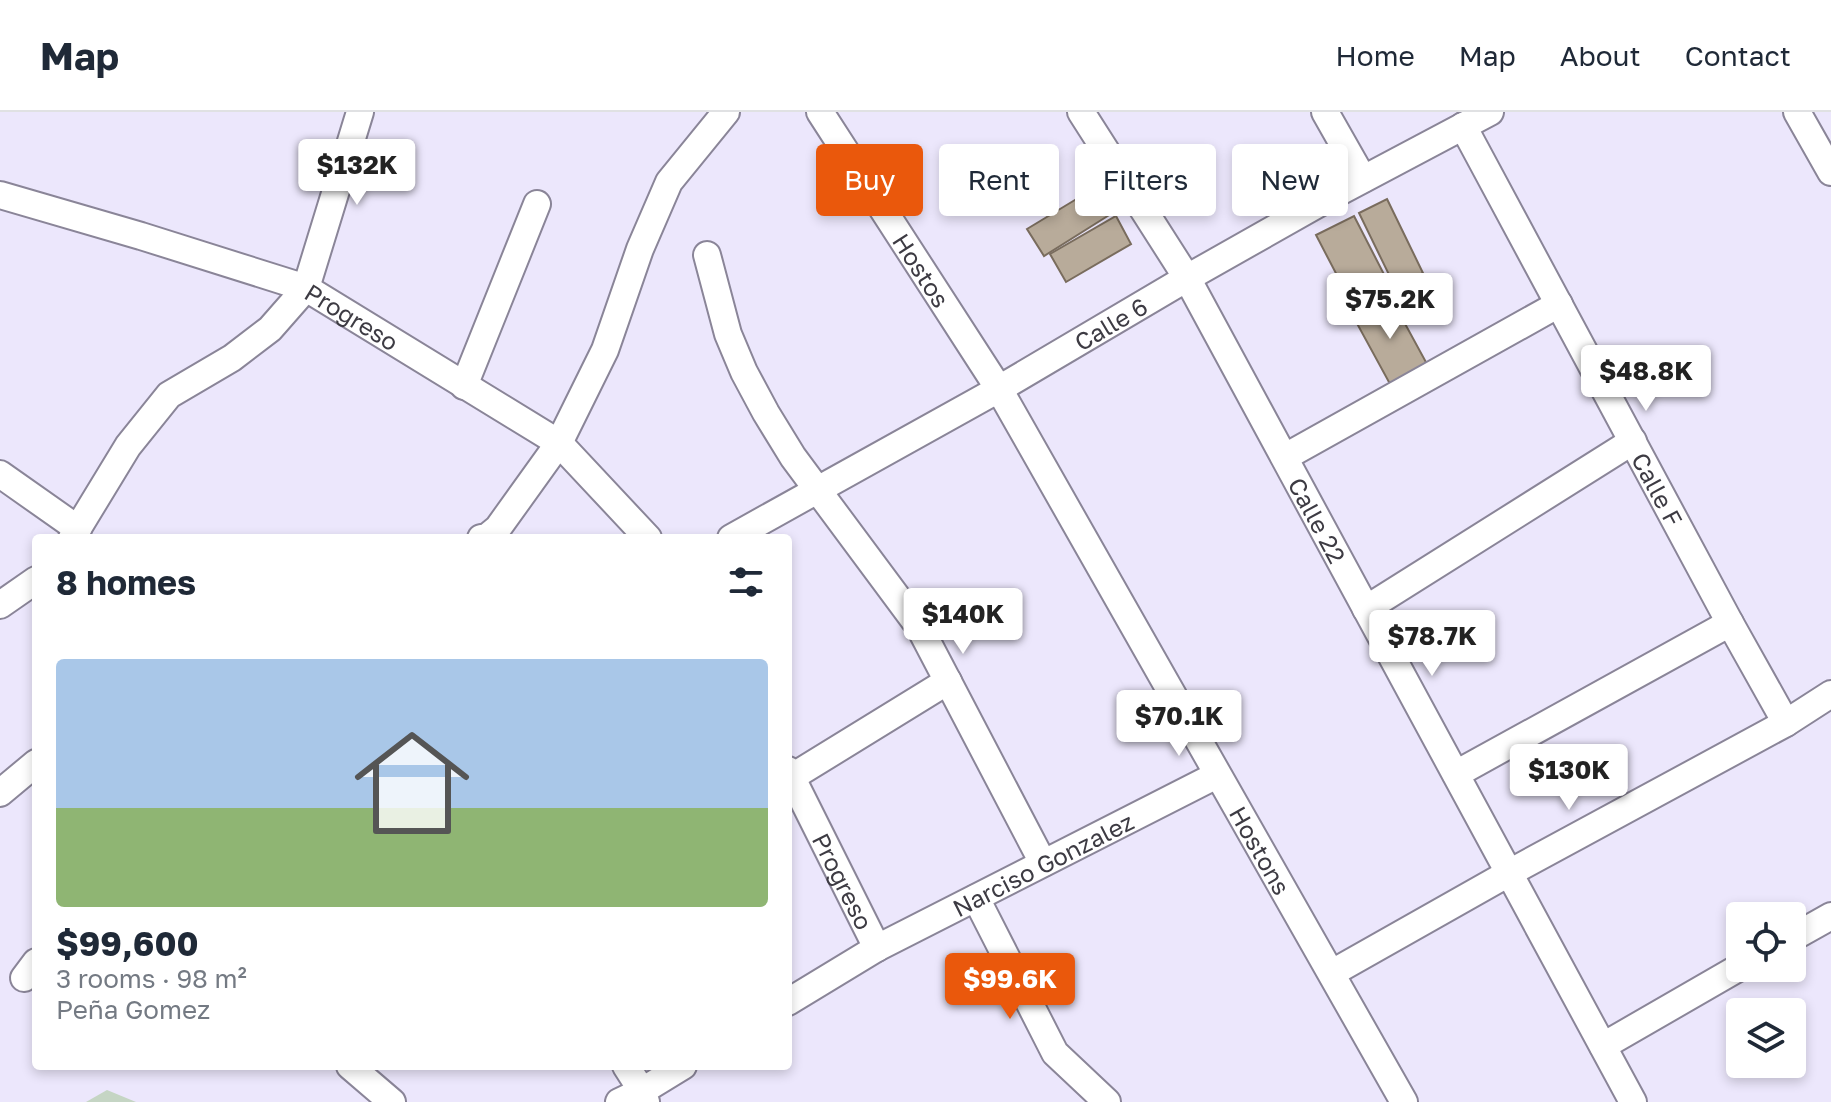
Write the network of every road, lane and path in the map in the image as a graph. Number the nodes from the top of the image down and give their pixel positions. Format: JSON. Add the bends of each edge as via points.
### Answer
{"nodes":[{"id":1,"x":360,"y":112,"type":"edge"},
{"id":2,"x":726,"y":112,"type":"edge"},
{"id":3,"x":820,"y":112,"type":"edge"},
{"id":4,"x":1081,"y":112,"type":"edge"},
{"id":5,"x":1325,"y":112,"type":"edge"},
{"id":6,"x":1490,"y":112,"type":"edge"},
{"id":7,"x":1797,"y":112,"type":"edge"},
{"id":8,"x":1463,"y":126,"type":"junction"},
{"id":9,"x":1831,"y":172,"type":"edge"},
{"id":10,"x":1363,"y":179,"type":"junction"},
{"id":11,"x":0,"y":195,"type":"edge"},
{"id":12,"x":537,"y":204,"type":"dead end"},
{"id":13,"x":707,"y":255,"type":"dead end"},
{"id":14,"x":1187,"y":278,"type":"junction"},
{"id":15,"x":306,"y":288,"type":"junction"},
{"id":16,"x":1559,"y":304,"type":"junction"},
{"id":17,"x":464,"y":386,"type":"junction"},
{"id":18,"x":999,"y":389,"type":"junction"},
{"id":19,"x":1633,"y":441,"type":"junction"},
{"id":20,"x":559,"y":443,"type":"junction"},
{"id":21,"x":1285,"y":457,"type":"junction"},
{"id":22,"x":0,"y":474,"type":"edge"},
{"id":23,"x":818,"y":490,"type":"junction"},
{"id":24,"x":75,"y":533,"type":"edge"},
{"id":25,"x":491,"y":534,"type":"edge"},
{"id":26,"x":644,"y":534,"type":"edge"},
{"id":27,"x":738,"y":534,"type":"edge"},
{"id":28,"x":32,"y":583,"type":"edge"},
{"id":29,"x":0,"y":605,"type":"edge"},
{"id":30,"x":1366,"y":609,"type":"junction"},
{"id":31,"x":1730,"y":623,"type":"junction"},
{"id":32,"x":948,"y":681,"type":"junction"},
{"id":33,"x":1831,"y":694,"type":"edge"},
{"id":34,"x":1786,"y":723,"type":"junction"},
{"id":35,"x":32,"y":766,"type":"edge"},
{"id":36,"x":792,"y":773,"type":"edge"},
{"id":37,"x":1456,"y":774,"type":"junction"},
{"id":38,"x":1217,"y":775,"type":"junction"},
{"id":39,"x":792,"y":778,"type":"edge"},
{"id":40,"x":0,"y":793,"type":"edge"},
{"id":41,"x":1043,"y":863,"type":"junction"},
{"id":42,"x":1509,"y":873,"type":"junction"},
{"id":43,"x":976,"y":898,"type":"junction"},
{"id":44,"x":1831,"y":916,"type":"edge"},
{"id":45,"x":1806,"y":930,"type":"edge"},
{"id":46,"x":877,"y":948,"type":"junction"},
{"id":47,"x":1332,"y":973,"type":"junction"},
{"id":48,"x":1726,"y":975,"type":"edge"},
{"id":49,"x":792,"y":1000,"type":"edge"},
{"id":50,"x":1603,"y":1046,"type":"junction"},
{"id":51,"x":357,"y":1070,"type":"edge"},
{"id":52,"x":627,"y":1070,"type":"edge"},
{"id":53,"x":677,"y":1070,"type":"edge"},
{"id":54,"x":636,"y":1098,"type":"edge"},
{"id":55,"x":392,"y":1102,"type":"edge"},
{"id":56,"x":1107,"y":1102,"type":"edge"},
{"id":57,"x":1404,"y":1102,"type":"edge"},
{"id":58,"x":1633,"y":1102,"type":"edge"}],
"edges":[{"from":1,"to":15,"type":"street"},
{"from":2,"to":20,"type":"street","via":[[669,182],[605,350]]},
{"from":3,"to":18,"type":"street","name":"Hostos"},
{"from":4,"to":14,"type":"street","name":"Calle 22"},
{"from":5,"to":10,"type":"street"},
{"from":6,"to":8,"type":"street","name":"Calle 6"},
{"from":7,"to":9,"type":"street"},
{"from":8,"to":10,"type":"street","name":"Calle 6"},
{"from":8,"to":16,"type":"street","name":"Calle F"},
{"from":10,"to":14,"type":"street","name":"Calle 6"},
{"from":11,"to":15,"type":"street","name":"Progreso"},
{"from":12,"to":17,"type":"street"},
{"from":13,"to":23,"type":"street","via":[[744,372]]},
{"from":14,"to":18,"type":"street","name":"Calle 6"},
{"from":14,"to":21,"type":"street","name":"Calle 22"},
{"from":15,"to":17,"type":"street","name":"Progreso"},
{"from":15,"to":24,"type":"street","via":[[270,329],[169,395],[128,446]]},
{"from":16,"to":19,"type":"street","name":"Calle F"},
{"from":16,"to":21,"type":"street"},
{"from":17,"to":20,"type":"street","name":"Progreso"},
{"from":18,"to":23,"type":"street","name":"Calle 6"},
{"from":18,"to":38,"type":"street","name":"Hostons"},
{"from":19,"to":30,"type":"street"},
{"from":19,"to":31,"type":"street","name":"Calle F"},
{"from":20,"to":25,"type":"street"},
{"from":20,"to":26,"type":"street","name":"Progreso"},
{"from":21,"to":30,"type":"street","name":"Calle 22"},
{"from":22,"to":24,"type":"street"},
{"from":23,"to":27,"type":"street","name":"Calle 6"},
{"from":23,"to":32,"type":"street","via":[[920,628]]},
{"from":28,"to":29,"type":"street"},
{"from":30,"to":37,"type":"street","name":"Calle 22"},
{"from":31,"to":34,"type":"street","name":"Calle F"},
{"from":31,"to":37,"type":"street"},
{"from":32,"to":36,"type":"street"},
{"from":32,"to":41,"type":"street"},
{"from":33,"to":34,"type":"street"},
{"from":34,"to":42,"type":"street"},
{"from":35,"to":40,"type":"street"},
{"from":37,"to":42,"type":"street","name":"Calle 22"},
{"from":38,"to":41,"type":"street","name":"Narciso Gonzalez"},
{"from":38,"to":47,"type":"street","name":"Hostons"},
{"from":39,"to":46,"type":"street","name":"Progreso"},
{"from":41,"to":43,"type":"street","name":"Narciso Gonzalez"},
{"from":42,"to":47,"type":"street"},
{"from":42,"to":50,"type":"street","name":"Calle 22"},
{"from":43,"to":46,"type":"street","name":"Narciso Gonzalez"},
{"from":43,"to":56,"type":"street","via":[[1055,1053]]},
{"from":44,"to":45,"type":"street"},
{"from":46,"to":49,"type":"street","name":"Narciso Gonzalez"},
{"from":47,"to":57,"type":"street","name":"Hostons"},
{"from":48,"to":50,"type":"street"},
{"from":50,"to":58,"type":"street","name":"Calle 22"},
{"from":51,"to":55,"type":"street"},
{"from":52,"to":54,"type":"street"},
{"from":53,"to":54,"type":"street"}]}
